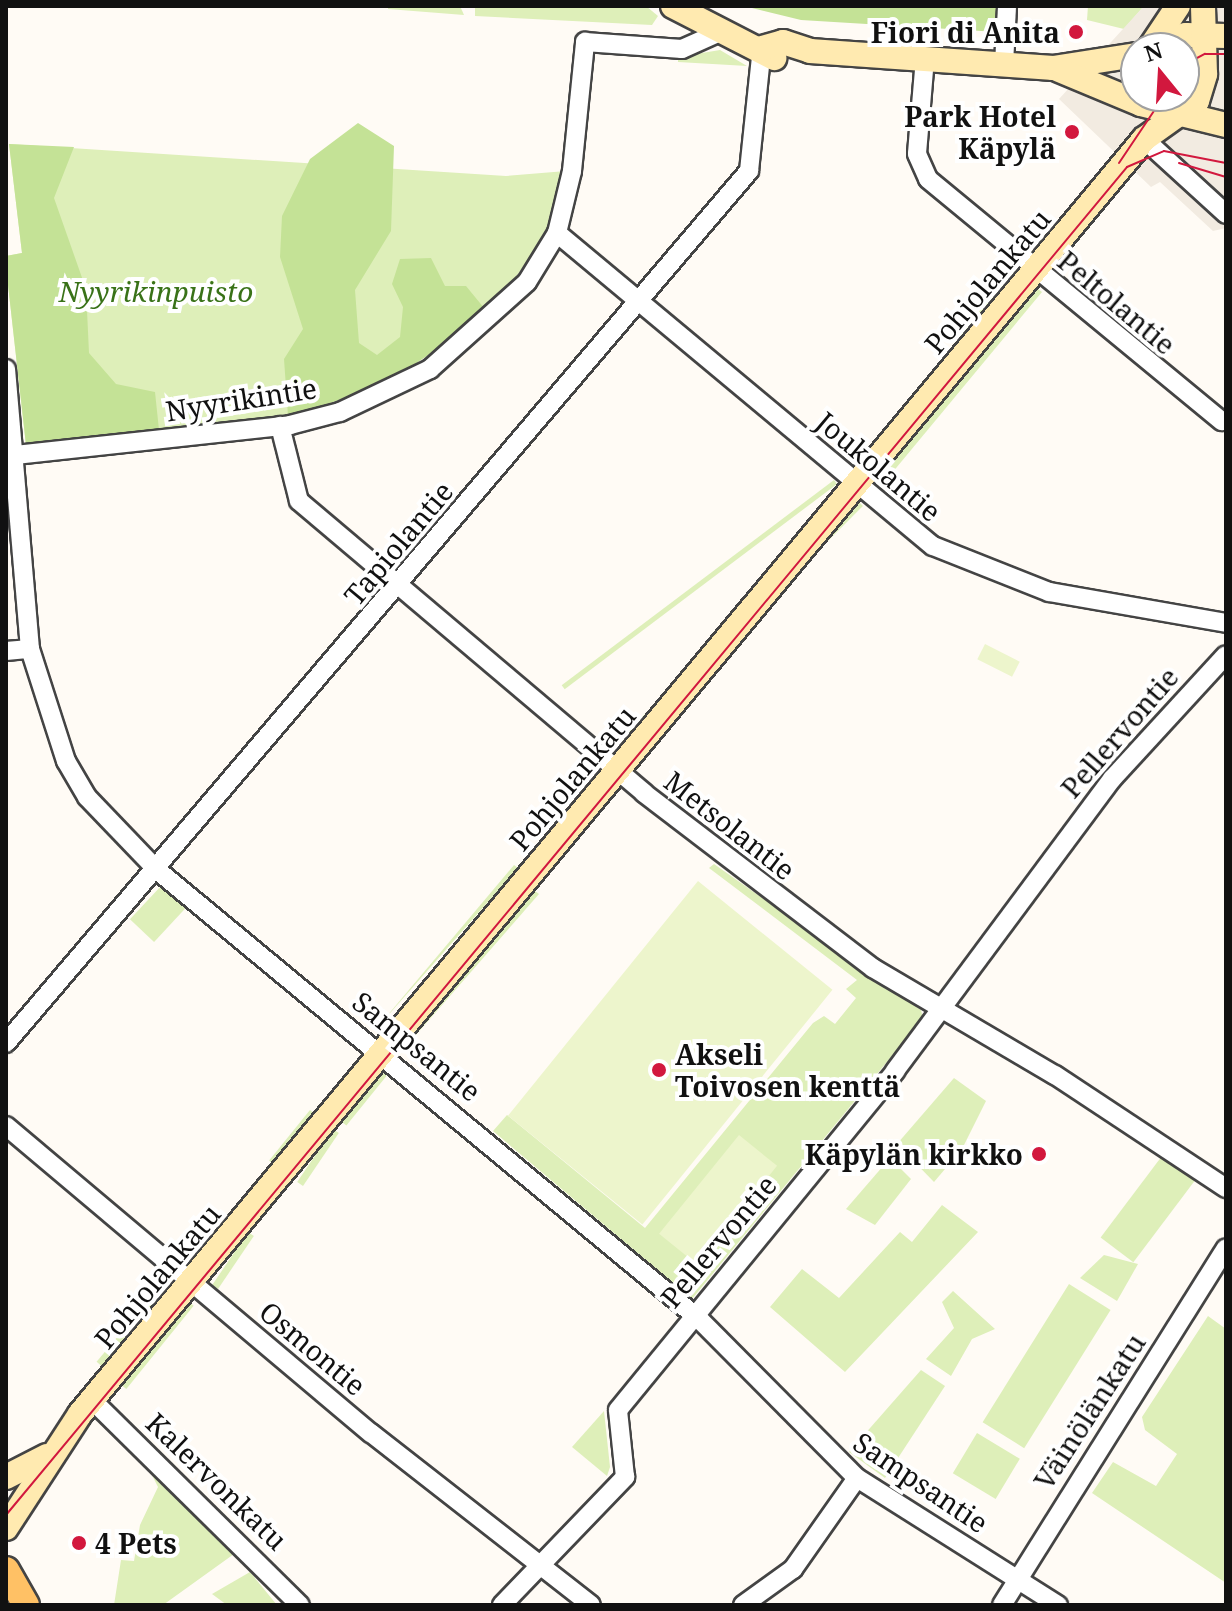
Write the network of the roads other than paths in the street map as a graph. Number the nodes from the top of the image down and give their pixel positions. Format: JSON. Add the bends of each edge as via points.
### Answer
{"nodes":[{"id":1,"x":673,"y":6,"type":"edge"},
{"id":2,"x":1007,"y":6,"type":"edge"},
{"id":3,"x":1178,"y":6,"type":"edge"},
{"id":4,"x":1203,"y":6,"type":"edge"},
{"id":5,"x":705,"y":20,"type":"edge"},
{"id":6,"x":1161,"y":32,"type":"edge"},
{"id":7,"x":1215,"y":34,"type":"edge"},
{"id":8,"x":762,"y":48,"type":"junction"},
{"id":9,"x":925,"y":58,"type":"junction"},
{"id":10,"x":1120,"y":58,"type":"edge"},
{"id":11,"x":1004,"y":64,"type":"junction"},
{"id":12,"x":1053,"y":68,"type":"junction"},
{"id":13,"x":1120,"y":92,"type":"edge"},
{"id":14,"x":1142,"y":112,"type":"edge"},
{"id":15,"x":1173,"y":112,"type":"edge"},
{"id":16,"x":1184,"y":116,"type":"junction"},
{"id":17,"x":1226,"y":125,"type":"edge"},
{"id":18,"x":1144,"y":139,"type":"junction"},
{"id":19,"x":1226,"y":214,"type":"edge"},
{"id":20,"x":557,"y":233,"type":"junction"},
{"id":21,"x":1035,"y":271,"type":"junction"},
{"id":22,"x":638,"y":299,"type":"junction"},
{"id":23,"x":6,"y":369,"type":"edge"},
{"id":24,"x":1222,"y":421,"type":"dead end"},
{"id":25,"x":280,"y":426,"type":"junction"},
{"id":26,"x":10,"y":455,"type":"edge"},
{"id":27,"x":857,"y":485,"type":"junction"},
{"id":28,"x":398,"y":586,"type":"junction"},
{"id":29,"x":1226,"y":623,"type":"edge"},
{"id":30,"x":30,"y":649,"type":"junction"},
{"id":31,"x":6,"y":651,"type":"edge"},
{"id":32,"x":1226,"y":655,"type":"edge"},
{"id":33,"x":621,"y":769,"type":"junction"},
{"id":34,"x":157,"y":870,"type":"junction"},
{"id":35,"x":940,"y":1008,"type":"junction"},
{"id":36,"x":6,"y":1043,"type":"edge"},
{"id":37,"x":382,"y":1053,"type":"junction"},
{"id":38,"x":6,"y":1126,"type":"edge"},
{"id":39,"x":1226,"y":1188,"type":"edge"},
{"id":40,"x":1226,"y":1248,"type":"edge"},
{"id":41,"x":191,"y":1282,"type":"junction"},
{"id":42,"x":693,"y":1314,"type":"junction"},
{"id":43,"x":92,"y":1400,"type":"junction"},
{"id":44,"x":47,"y":1456,"type":"junction"},
{"id":45,"x":6,"y":1477,"type":"edge"},
{"id":46,"x":857,"y":1478,"type":"junction"},
{"id":47,"x":6,"y":1528,"type":"edge"},
{"id":48,"x":538,"y":1568,"type":"junction"},
{"id":49,"x":6,"y":1570,"type":"edge"},
{"id":50,"x":1020,"y":1577,"type":"junction"},
{"id":51,"x":26,"y":1605,"type":"edge"},
{"id":52,"x":300,"y":1605,"type":"edge"},
{"id":53,"x":502,"y":1605,"type":"edge"},
{"id":54,"x":591,"y":1605,"type":"edge"},
{"id":55,"x":743,"y":1605,"type":"edge"},
{"id":56,"x":1002,"y":1605,"type":"edge"},
{"id":57,"x":1058,"y":1605,"type":"edge"}],
"edges":[{"from":1,"to":5,"type":"street"},
{"from":2,"to":11,"type":"street"},
{"from":3,"to":6,"type":"street"},
{"from":4,"to":7,"type":"street"},
{"from":5,"to":8,"type":"street"},
{"from":5,"to":20,"type":"street","name":"Nyyrikintie","via":[[682,49],[585,42],[572,171]]},
{"from":7,"to":16,"type":"street","via":[[1203,87]]},
{"from":8,"to":9,"type":"street","via":[[783,42],[810,51]]},
{"from":8,"to":22,"type":"street","name":"Tapiolantie","via":[[752,167]]},
{"from":9,"to":11,"type":"street"},
{"from":9,"to":21,"type":"street","name":"Peltolantie","via":[[917,154],[923,172]]},
{"from":10,"to":12,"type":"street"},
{"from":11,"to":12,"type":"street"},
{"from":12,"to":13,"type":"street"},
{"from":14,"to":18,"type":"street"},
{"from":15,"to":16,"type":"street"},
{"from":16,"to":17,"type":"street"},
{"from":16,"to":18,"type":"street","name":"Pohjolankatu"},
{"from":18,"to":19,"type":"street"},
{"from":18,"to":21,"type":"street","name":"Pohjolankatu"},
{"from":20,"to":22,"type":"street","name":"Joukolantie"},
{"from":20,"to":25,"type":"street","name":"Nyyrikintie","via":[[527,282],[430,369],[340,412]]},
{"from":21,"to":24,"type":"street","name":"Peltolantie"},
{"from":21,"to":27,"type":"street","name":"Pohjolankatu"},
{"from":22,"to":27,"type":"street","name":"Joukolantie"},
{"from":22,"to":28,"type":"street","name":"Tapiolantie"},
{"from":23,"to":26,"type":"street","name":"Sampsantie"},
{"from":25,"to":26,"type":"street","name":"Nyyrikintie"},
{"from":25,"to":28,"type":"street","name":"Metsolantie","via":[[299,501]]},
{"from":26,"to":30,"type":"street","name":"Sampsantie"},
{"from":27,"to":29,"type":"street","name":"Joukolantie","via":[[933,546],[1015,581]]},
{"from":27,"to":33,"type":"street","name":"Pohjolankatu"},
{"from":28,"to":33,"type":"street","name":"Metsolantie"},
{"from":28,"to":34,"type":"street","name":"Tapiolantie"},
{"from":30,"to":31,"type":"street"},
{"from":30,"to":34,"type":"street","name":"Sampsantie","via":[[66,761],[87,797]]},
{"from":32,"to":35,"type":"street","name":"Pellervontie","via":[[1112,779]]},
{"from":33,"to":35,"type":"street","name":"Metsolantie","via":[[818,929]]},
{"from":33,"to":37,"type":"street","name":"Pohjolankatu"},
{"from":34,"to":36,"type":"street","name":"Tapiolantie"},
{"from":34,"to":37,"type":"street","name":"Sampsantie"},
{"from":35,"to":39,"type":"street","name":"Metsolantie"},
{"from":35,"to":42,"type":"street","name":"Pellervontie"},
{"from":37,"to":41,"type":"street","name":"Pohjolankatu"},
{"from":37,"to":42,"type":"street","name":"Sampsantie"},
{"from":38,"to":41,"type":"street","name":"Osmontie"},
{"from":40,"to":50,"type":"street","name":"Väinölänkatu"},
{"from":41,"to":43,"type":"street","name":"Pohjolankatu"},
{"from":41,"to":48,"type":"street","name":"Osmontie"},
{"from":42,"to":46,"type":"street","name":"Sampsantie"},
{"from":42,"to":48,"type":"street","name":"Pellervontie","via":[[618,1410],[625,1477]]},
{"from":43,"to":44,"type":"street","name":"Pohjolankatu"},
{"from":43,"to":52,"type":"street","name":"Kalervonkatu"},
{"from":44,"to":45,"type":"street","name":"Pohjolankatu"},
{"from":44,"to":47,"type":"street","name":"Pohjolankatu"},
{"from":46,"to":50,"type":"street","name":"Sampsantie"},
{"from":46,"to":55,"type":"street","via":[[793,1569]]},
{"from":48,"to":53,"type":"street","name":"Pellervontie"},
{"from":48,"to":54,"type":"street","name":"Osmontie"},
{"from":49,"to":51,"type":"main road"},
{"from":50,"to":56,"type":"street","name":"Väinölänkatu"},
{"from":50,"to":57,"type":"street","name":"Sampsantie"}]}
